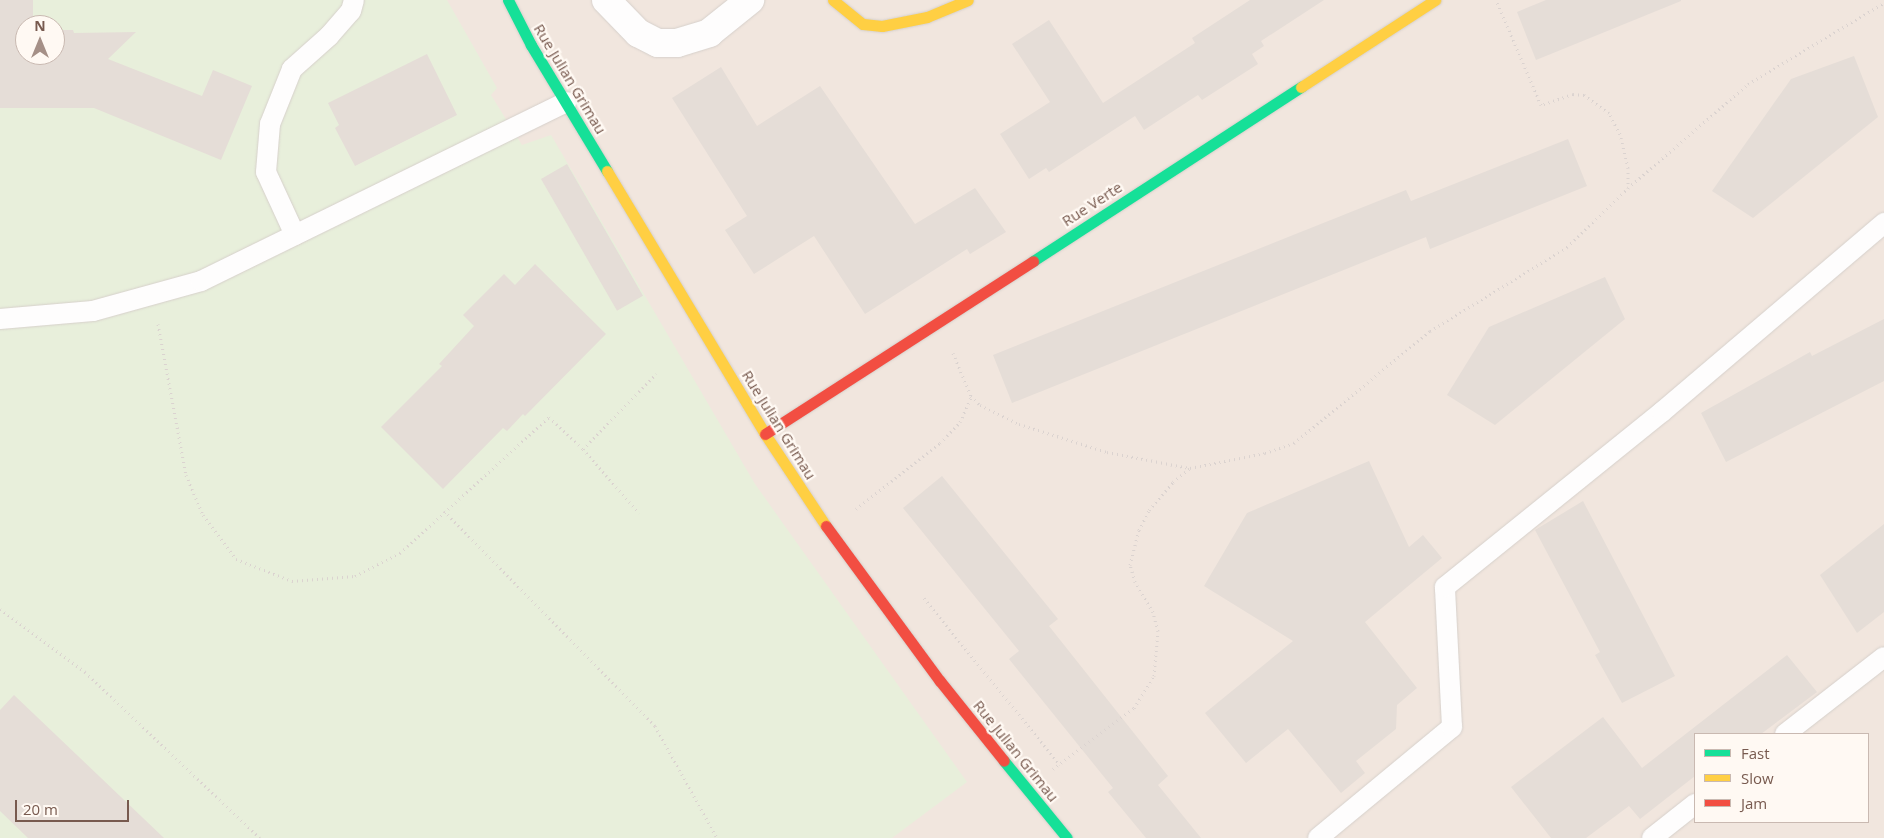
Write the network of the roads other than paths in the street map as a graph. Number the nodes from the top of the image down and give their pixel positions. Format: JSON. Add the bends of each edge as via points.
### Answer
{"nodes":[{"id":1,"x":354,"y":0,"type":"edge"},
{"id":2,"x":508,"y":0,"type":"edge"},
{"id":3,"x":606,"y":0,"type":"edge"},
{"id":4,"x":750,"y":0,"type":"edge"},
{"id":5,"x":833,"y":0,"type":"edge"},
{"id":6,"x":968,"y":0,"type":"edge"},
{"id":7,"x":1435,"y":0,"type":"edge"},
{"id":8,"x":566,"y":102,"type":"junction"},
{"id":9,"x":1884,"y":223,"type":"edge"},
{"id":10,"x":295,"y":235,"type":"junction"},
{"id":11,"x":0,"y":319,"type":"edge"},
{"id":12,"x":765,"y":434,"type":"junction"},
{"id":13,"x":1884,"y":657,"type":"edge"},
{"id":14,"x":1786,"y":733,"type":"edge"},
{"id":15,"x":1694,"y":805,"type":"edge"},
{"id":16,"x":1067,"y":838,"type":"edge"},
{"id":17,"x":1318,"y":838,"type":"edge"},
{"id":18,"x":1652,"y":838,"type":"edge"}],
"edges":[{"from":1,"to":10,"type":"lane","via":[[350,11],[329,36],[292,69],[270,124],[266,172]]},
{"from":2,"to":8,"type":"street","name":"Rue Julian Grimau"},
{"from":3,"to":4,"type":"street","via":[[638,33],[658,43],[677,43],[709,33]]},
{"from":5,"to":6,"type":"street","via":[[863,24],[882,26],[926,17]]},
{"from":7,"to":12,"type":"street","name":"Rue Verte"},
{"from":8,"to":10,"type":"lane"},
{"from":8,"to":12,"type":"street","name":"Rue Julian Grimau"},
{"from":9,"to":17,"type":"lane","via":[[1662,412],[1445,587],[1452,727]]},
{"from":10,"to":11,"type":"lane","via":[[201,281],[153,295],[93,311]]},
{"from":12,"to":16,"type":"street","name":"Rue Julian Grimau","via":[[832,534],[940,681]]},
{"from":13,"to":14,"type":"lane"},
{"from":15,"to":18,"type":"lane"}]}
